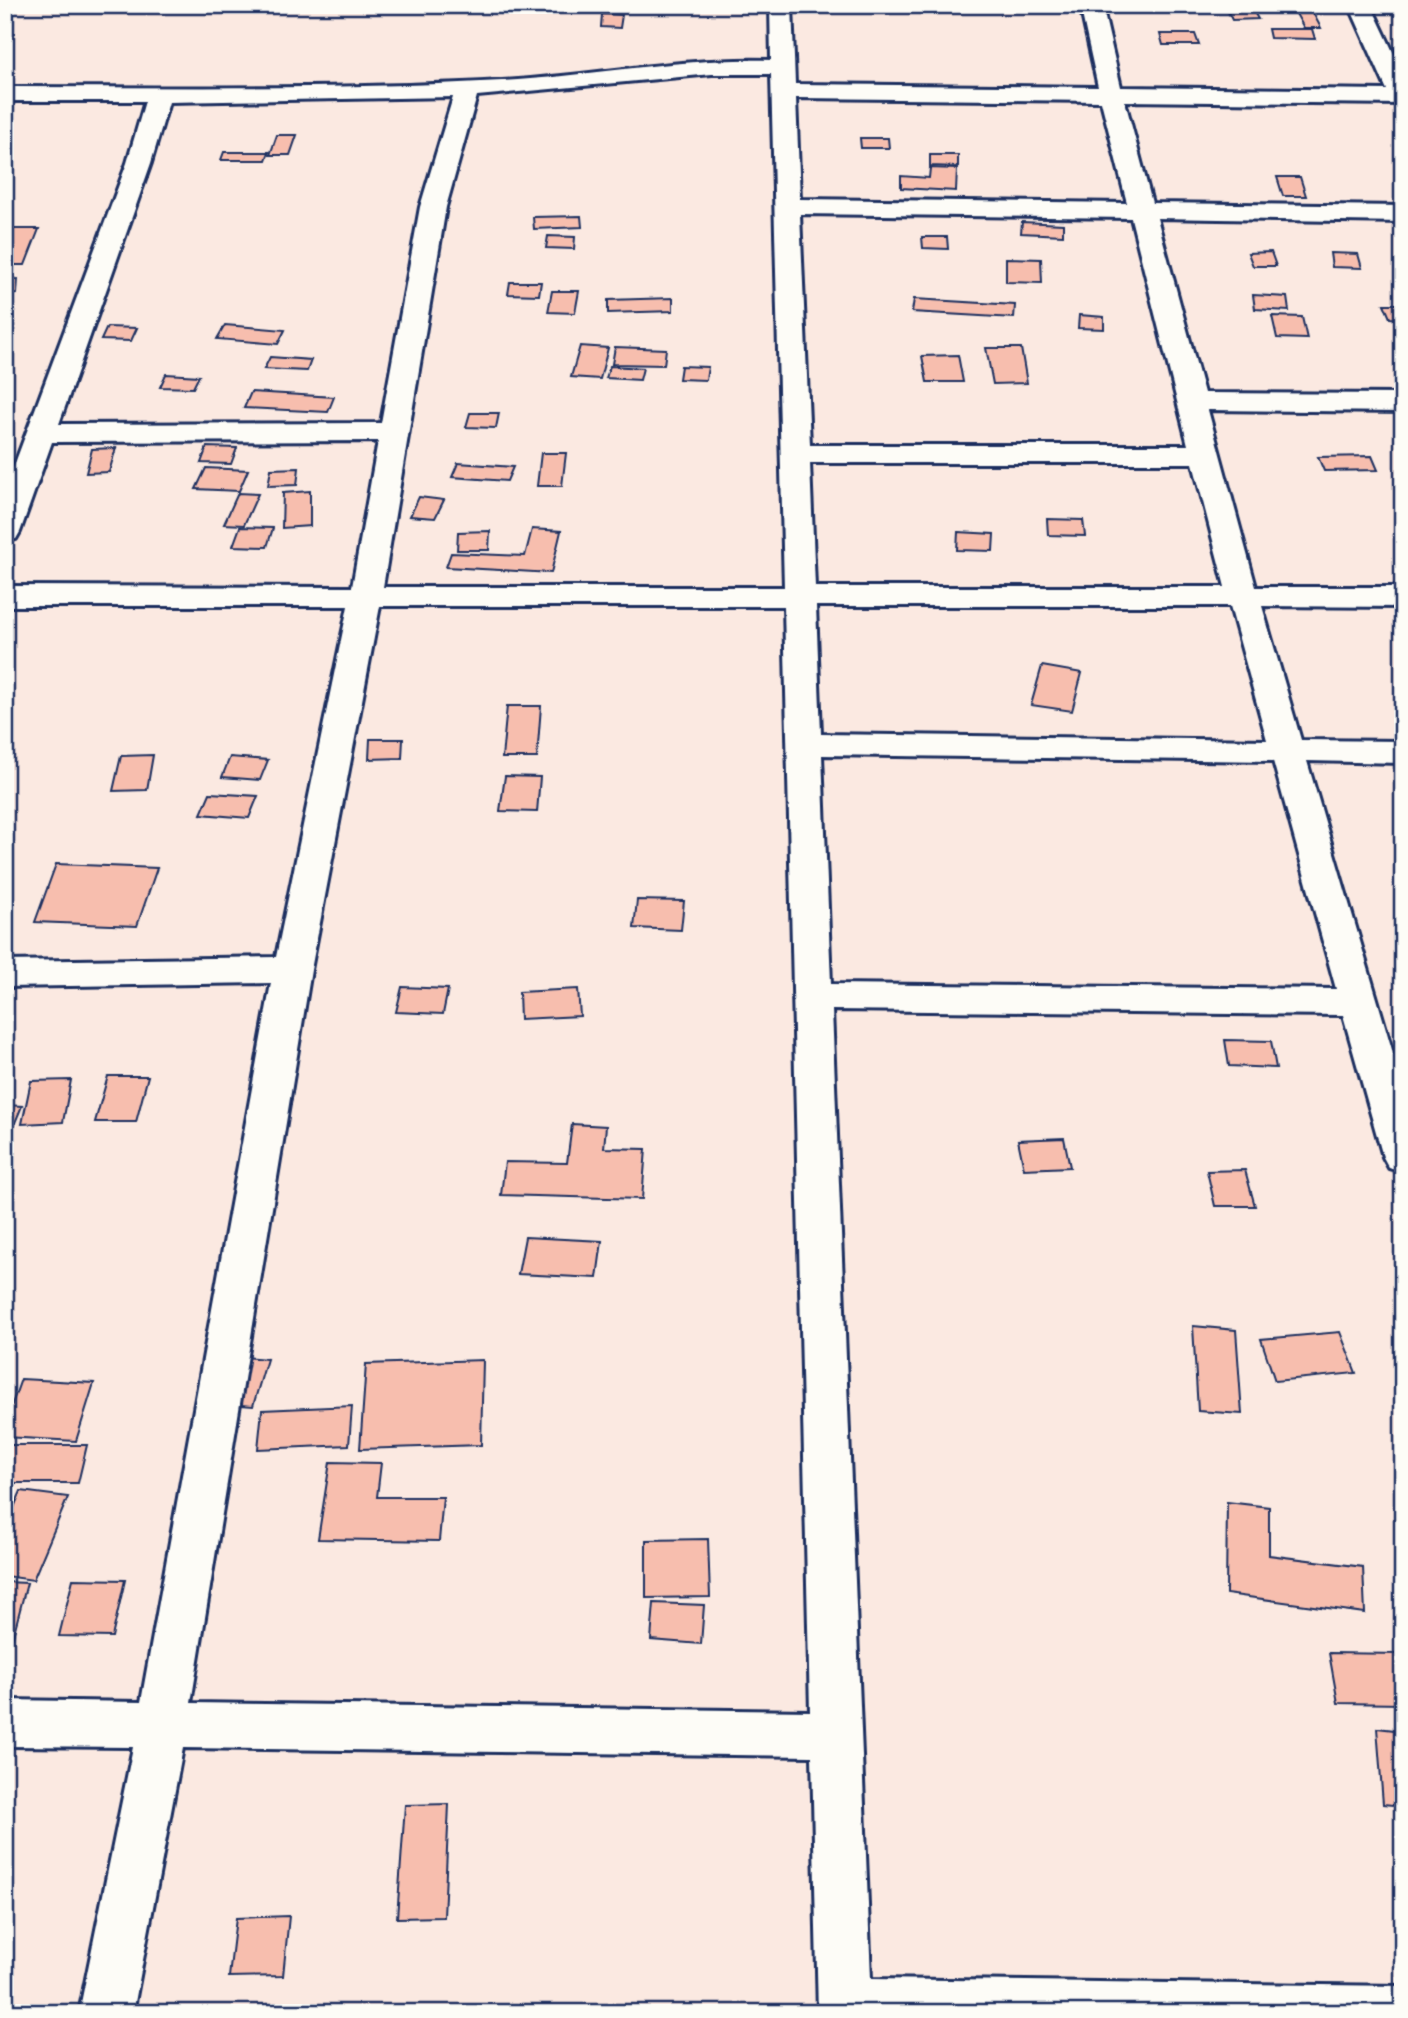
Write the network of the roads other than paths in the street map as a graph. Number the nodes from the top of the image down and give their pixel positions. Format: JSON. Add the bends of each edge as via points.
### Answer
{"nodes":[{"id":1,"x":781,"y":5,"type":"edge"},
{"id":2,"x":1091,"y":5,"type":"edge"},
{"id":3,"x":1360,"y":5,"type":"edge"},
{"id":4,"x":782,"y":79,"type":"junction"},
{"id":5,"x":467,"y":90,"type":"junction"},
{"id":6,"x":5,"y":94,"type":"edge"},
{"id":7,"x":159,"y":94,"type":"junction"},
{"id":8,"x":1111,"y":94,"type":"junction"},
{"id":9,"x":1402,"y":97,"type":"edge"},
{"id":10,"x":786,"y":206,"type":"junction"},
{"id":11,"x":1142,"y":212,"type":"junction"},
{"id":12,"x":1403,"y":214,"type":"edge"},
{"id":13,"x":1192,"y":401,"type":"junction"},
{"id":14,"x":1403,"y":403,"type":"edge"},
{"id":15,"x":394,"y":432,"type":"junction"},
{"id":16,"x":42,"y":433,"type":"junction"},
{"id":17,"x":794,"y":454,"type":"junction"},
{"id":18,"x":1206,"y":454,"type":"junction"},
{"id":19,"x":5,"y":532,"type":"edge"},
{"id":20,"x":366,"y":595,"type":"junction"},
{"id":21,"x":5,"y":596,"type":"edge"},
{"id":22,"x":799,"y":596,"type":"junction"},
{"id":23,"x":1243,"y":597,"type":"junction"},
{"id":24,"x":1403,"y":597,"type":"edge"},
{"id":25,"x":804,"y":744,"type":"junction"},
{"id":26,"x":1290,"y":750,"type":"junction"},
{"id":27,"x":1403,"y":752,"type":"edge"},
{"id":28,"x":292,"y":970,"type":"junction"},
{"id":29,"x":5,"y":974,"type":"edge"},
{"id":30,"x":815,"y":997,"type":"junction"},
{"id":31,"x":1357,"y":1002,"type":"junction"},
{"id":32,"x":1401,"y":1143,"type":"edge"},
{"id":33,"x":5,"y":1723,"type":"edge"},
{"id":34,"x":162,"y":1726,"type":"junction"},
{"id":35,"x":837,"y":1734,"type":"junction"},
{"id":36,"x":845,"y":2009,"type":"edge"},
{"id":37,"x":106,"y":2013,"type":"edge"},
{"id":38,"x":1403,"y":2013,"type":"edge"}],
"edges":[{"from":1,"to":4,"type":"street"},
{"from":2,"to":8,"type":"street"},
{"from":3,"to":9,"type":"street"},
{"from":4,"to":5,"type":"street","via":[[722,64],[549,86]]},
{"from":4,"to":8,"type":"street"},
{"from":4,"to":10,"type":"street"},
{"from":5,"to":7,"type":"street"},
{"from":5,"to":15,"type":"street","via":[[433,207]]},
{"from":6,"to":7,"type":"street"},
{"from":7,"to":16,"type":"street"},
{"from":8,"to":9,"type":"street"},
{"from":8,"to":11,"type":"street"},
{"from":10,"to":11,"type":"street"},
{"from":10,"to":17,"type":"street"},
{"from":11,"to":12,"type":"street"},
{"from":11,"to":13,"type":"street"},
{"from":13,"to":14,"type":"street"},
{"from":13,"to":18,"type":"street"},
{"from":15,"to":16,"type":"street"},
{"from":15,"to":20,"type":"street"},
{"from":16,"to":19,"type":"street"},
{"from":17,"to":18,"type":"street"},
{"from":17,"to":22,"type":"street"},
{"from":18,"to":23,"type":"street"},
{"from":20,"to":21,"type":"street"},
{"from":20,"to":22,"type":"street"},
{"from":20,"to":28,"type":"street"},
{"from":22,"to":23,"type":"street"},
{"from":22,"to":25,"type":"street"},
{"from":23,"to":24,"type":"street"},
{"from":23,"to":26,"type":"street"},
{"from":25,"to":26,"type":"street"},
{"from":25,"to":30,"type":"street"},
{"from":26,"to":27,"type":"street"},
{"from":26,"to":31,"type":"street"},
{"from":28,"to":29,"type":"street"},
{"from":28,"to":34,"type":"street"},
{"from":30,"to":31,"type":"street"},
{"from":30,"to":35,"type":"street"},
{"from":31,"to":32,"type":"street"},
{"from":33,"to":34,"type":"street"},
{"from":34,"to":35,"type":"street"},
{"from":34,"to":37,"type":"street"},
{"from":35,"to":36,"type":"street"},
{"from":36,"to":38,"type":"street"}]}
